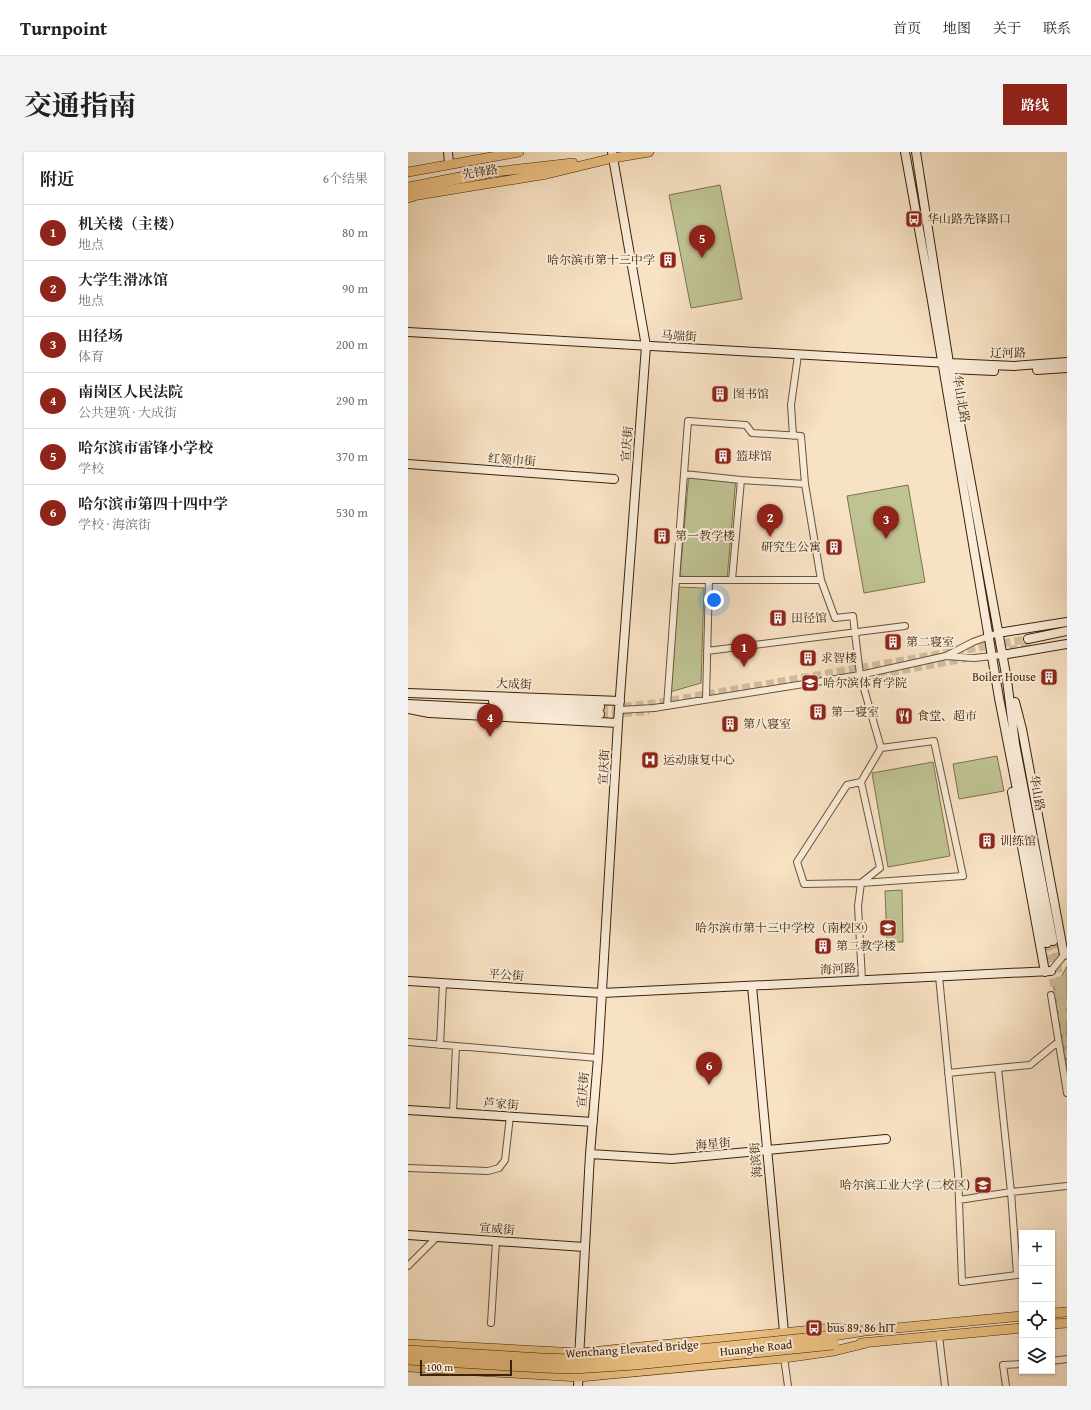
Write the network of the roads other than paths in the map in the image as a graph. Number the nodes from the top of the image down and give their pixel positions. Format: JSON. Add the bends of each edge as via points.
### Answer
{"nodes":[{"id":1,"x":448,"y":152,"type":"edge"},
{"id":2,"x":519,"y":152,"type":"edge"},
{"id":3,"x":649,"y":152,"type":"edge"},
{"id":4,"x":905,"y":152,"type":"edge"},
{"id":5,"x":916,"y":152,"type":"edge"},
{"id":6,"x":613,"y":155,"type":"edge"},
{"id":7,"x":449,"y":164,"type":"junction"},
{"id":8,"x":408,"y":172,"type":"edge"},
{"id":9,"x":484,"y":173,"type":"joint"},
{"id":10,"x":409,"y":194,"type":"edge"},
{"id":11,"x":408,"y":332,"type":"edge"},
{"id":12,"x":646,"y":346,"type":"junction"},
{"id":13,"x":798,"y":355,"type":"junction"},
{"id":14,"x":1067,"y":362,"type":"edge"},
{"id":15,"x":948,"y":365,"type":"junction"},
{"id":16,"x":1067,"y":368,"type":"edge"},
{"id":17,"x":793,"y":436,"type":"junction"},
{"id":18,"x":408,"y":464,"type":"edge"},
{"id":19,"x":684,"y":474,"type":"junction"},
{"id":20,"x":614,"y":479,"type":"dead end"},
{"id":21,"x":741,"y":480,"type":"junction"},
{"id":22,"x":805,"y":484,"type":"junction"},
{"id":23,"x":676,"y":580,"type":"junction"},
{"id":24,"x":709,"y":580,"type":"junction"},
{"id":25,"x":732,"y":580,"type":"junction"},
{"id":26,"x":821,"y":580,"type":"junction"},
{"id":27,"x":1067,"y":622,"type":"edge"},
{"id":28,"x":906,"y":626,"type":"dead end"},
{"id":29,"x":1067,"y":631,"type":"edge"},
{"id":30,"x":856,"y":632,"type":"junction"},
{"id":31,"x":998,"y":633,"type":"junction"},
{"id":32,"x":990,"y":636,"type":"junction"},
{"id":33,"x":1067,"y":639,"type":"edge"},
{"id":34,"x":1067,"y":644,"type":"edge"},
{"id":35,"x":707,"y":651,"type":"junction"},
{"id":36,"x":1002,"y":652,"type":"junction"},
{"id":37,"x":993,"y":653,"type":"junction"},
{"id":38,"x":946,"y":656,"type":"junction"},
{"id":39,"x":860,"y":675,"type":"junction"},
{"id":40,"x":1007,"y":680,"type":"junction"},
{"id":41,"x":408,"y":694,"type":"edge"},
{"id":42,"x":999,"y":698,"type":"junction"},
{"id":43,"x":706,"y":699,"type":"junction"},
{"id":44,"x":620,"y":701,"type":"junction"},
{"id":45,"x":408,"y":704,"type":"edge"},
{"id":46,"x":667,"y":706,"type":"junction"},
{"id":47,"x":408,"y":709,"type":"edge"},
{"id":48,"x":619,"y":710,"type":"junction"},
{"id":49,"x":618,"y":723,"type":"junction"},
{"id":50,"x":881,"y":748,"type":"junction"},
{"id":51,"x":861,"y":782,"type":"junction"},
{"id":52,"x":861,"y":883,"type":"junction"},
{"id":53,"x":1065,"y":954,"type":"edge"},
{"id":54,"x":1048,"y":971,"type":"junction"},
{"id":55,"x":939,"y":976,"type":"junction"},
{"id":56,"x":862,"y":980,"type":"junction"},
{"id":57,"x":408,"y":981,"type":"edge"},
{"id":58,"x":443,"y":983,"type":"junction"},
{"id":59,"x":752,"y":986,"type":"junction"},
{"id":60,"x":602,"y":993,"type":"junction"},
{"id":61,"x":1051,"y":995,"type":"dead end"},
{"id":62,"x":408,"y":1042,"type":"edge"},
{"id":63,"x":1058,"y":1042,"type":"junction"},
{"id":64,"x":440,"y":1045,"type":"junction"},
{"id":65,"x":456,"y":1046,"type":"junction"},
{"id":66,"x":598,"y":1058,"type":"junction"},
{"id":67,"x":998,"y":1068,"type":"junction"},
{"id":68,"x":948,"y":1073,"type":"junction"},
{"id":69,"x":1067,"y":1093,"type":"edge"},
{"id":70,"x":408,"y":1110,"type":"edge"},
{"id":71,"x":453,"y":1113,"type":"junction"},
{"id":72,"x":510,"y":1116,"type":"junction"},
{"id":73,"x":593,"y":1122,"type":"junction"},
{"id":74,"x":886,"y":1139,"type":"dead end"},
{"id":75,"x":768,"y":1151,"type":"junction"},
{"id":76,"x":590,"y":1154,"type":"junction"},
{"id":77,"x":408,"y":1168,"type":"edge"},
{"id":78,"x":1067,"y":1186,"type":"edge"},
{"id":79,"x":1011,"y":1192,"type":"junction"},
{"id":80,"x":959,"y":1200,"type":"junction"},
{"id":81,"x":408,"y":1235,"type":"edge"},
{"id":82,"x":437,"y":1237,"type":"junction"},
{"id":83,"x":496,"y":1241,"type":"junction"},
{"id":84,"x":584,"y":1247,"type":"junction"},
{"id":85,"x":408,"y":1266,"type":"edge"},
{"id":86,"x":1067,"y":1312,"type":"edge"},
{"id":87,"x":1055,"y":1313,"type":"edge"},
{"id":88,"x":1019,"y":1316,"type":"edge"},
{"id":89,"x":491,"y":1323,"type":"dead end"},
{"id":90,"x":1067,"y":1323,"type":"edge"},
{"id":91,"x":1055,"y":1324,"type":"edge"},
{"id":92,"x":1019,"y":1328,"type":"edge"},
{"id":93,"x":865,"y":1331,"type":"junction"},
{"id":94,"x":784,"y":1332,"type":"junction"},
{"id":95,"x":938,"y":1336,"type":"junction"},
{"id":96,"x":833,"y":1340,"type":"junction"},
{"id":97,"x":867,"y":1343,"type":"junction"},
{"id":98,"x":408,"y":1344,"type":"edge"},
{"id":99,"x":408,"y":1351,"type":"edge"},
{"id":100,"x":579,"y":1353,"type":"junction"},
{"id":101,"x":784,"y":1358,"type":"junction"},
{"id":102,"x":408,"y":1359,"type":"edge"},
{"id":103,"x":1067,"y":1359,"type":"edge"},
{"id":104,"x":1055,"y":1361,"type":"edge"},
{"id":105,"x":1019,"y":1364,"type":"edge"},
{"id":106,"x":408,"y":1367,"type":"edge"},
{"id":107,"x":578,"y":1382,"type":"edge"},
{"id":108,"x":788,"y":1386,"type":"edge"},
{"id":109,"x":945,"y":1386,"type":"edge"},
{"id":110,"x":1006,"y":1386,"type":"edge"}],
"edges":[{"from":1,"to":7,"type":"street"},
{"from":2,"to":7,"type":"main road","name":"先锋路"},
{"from":3,"to":6,"type":"main road","name":"先锋路"},
{"from":4,"to":15,"type":"street","name":"华山北路"},
{"from":5,"to":15,"type":"street","name":"华山北路"},
{"from":6,"to":9,"type":"main road"},
{"from":6,"to":10,"type":"main road","name":"先锋路","via":[[547,174]]},
{"from":6,"to":12,"type":"street","name":"宣庆街"},
{"from":7,"to":8,"type":"main road","name":"先锋路"},
{"from":9,"to":10,"type":"highway"},
{"from":11,"to":12,"type":"street","name":"马端街"},
{"from":12,"to":13,"type":"street","name":"马端街"},
{"from":12,"to":44,"type":"street","name":"宣庆街"},
{"from":13,"to":15,"type":"street","name":"马端街"},
{"from":13,"to":17,"type":"street","via":[[791,405]]},
{"from":14,"to":15,"type":"street","name":"辽河路","via":[[1014,366]]},
{"from":15,"to":16,"type":"street","name":"辽河路","via":[[1014,371]]},
{"from":15,"to":31,"type":"street","name":"华山北路"},
{"from":15,"to":32,"type":"street","name":"华山北路"},
{"from":17,"to":19,"type":"street","via":[[752,433],[746,424],[688,421]]},
{"from":17,"to":22,"type":"street","via":[[801,436]]},
{"from":18,"to":20,"type":"street","name":"红领巾街"},
{"from":19,"to":21,"type":"street"},
{"from":19,"to":23,"type":"street"},
{"from":21,"to":22,"type":"street"},
{"from":21,"to":25,"type":"street"},
{"from":22,"to":26,"type":"street"},
{"from":23,"to":24,"type":"street"},
{"from":23,"to":46,"type":"street"},
{"from":24,"to":25,"type":"street"},
{"from":24,"to":35,"type":"street"},
{"from":25,"to":26,"type":"street"},
{"from":26,"to":30,"type":"street","via":[[835,618],[853,616]]},
{"from":27,"to":31,"type":"street"},
{"from":28,"to":30,"type":"street"},
{"from":29,"to":33,"type":"street","via":[[1028,642]]},
{"from":30,"to":35,"type":"street"},
{"from":30,"to":39,"type":"street"},
{"from":31,"to":32,"type":"street"},
{"from":31,"to":36,"type":"street","name":"华山北路"},
{"from":32,"to":37,"type":"street","name":"华山北路"},
{"from":32,"to":38,"type":"street"},
{"from":34,"to":36,"type":"street"},
{"from":35,"to":43,"type":"street"},
{"from":36,"to":37,"type":"street"},
{"from":36,"to":40,"type":"street","name":"华山路"},
{"from":37,"to":38,"type":"street","via":[[974,658]]},
{"from":37,"to":42,"type":"street","name":"华山北路"},
{"from":38,"to":39,"type":"street"},
{"from":39,"to":43,"type":"street"},
{"from":39,"to":50,"type":"street"},
{"from":40,"to":42,"type":"street","name":"华山路","via":[[1050,942]]},
{"from":40,"to":53,"type":"street","via":[[1022,729]]},
{"from":41,"to":44,"type":"street","name":"大成街"},
{"from":41,"to":45,"type":"street","name":"大成街","via":[[600,711]]},
{"from":42,"to":54,"type":"street","name":"华山路","via":[[1001,727]]},
{"from":43,"to":46,"type":"street"},
{"from":44,"to":48,"type":"street","name":"宣庆街"},
{"from":46,"to":48,"type":"street"},
{"from":47,"to":49,"type":"street","via":[[429,713]]},
{"from":48,"to":49,"type":"street","name":"宣庆街"},
{"from":49,"to":60,"type":"street","name":"宣庆街"},
{"from":50,"to":51,"type":"street"},
{"from":50,"to":52,"type":"street","via":[[934,741],[963,876]]},
{"from":51,"to":52,"type":"street","via":[[880,868]]},
{"from":51,"to":52,"type":"street","via":[[847,785],[797,862],[804,884]]},
{"from":52,"to":56,"type":"street","via":[[858,906]]},
{"from":53,"to":54,"type":"street"},
{"from":54,"to":55,"type":"street","name":"海河路"},
{"from":55,"to":56,"type":"street","name":"海河路"},
{"from":55,"to":68,"type":"street"},
{"from":56,"to":59,"type":"street","name":"海河路"},
{"from":57,"to":58,"type":"street","name":"平公街"},
{"from":58,"to":60,"type":"street","name":"平公街"},
{"from":58,"to":64,"type":"street"},
{"from":59,"to":60,"type":"street","name":"海河路"},
{"from":59,"to":75,"type":"street","name":"海滨街"},
{"from":60,"to":66,"type":"street","name":"宣庆街"},
{"from":61,"to":63,"type":"street"},
{"from":62,"to":64,"type":"street"},
{"from":63,"to":67,"type":"street","via":[[1030,1065]]},
{"from":63,"to":69,"type":"street"},
{"from":64,"to":65,"type":"street"},
{"from":65,"to":66,"type":"street"},
{"from":65,"to":71,"type":"street"},
{"from":66,"to":73,"type":"street","name":"宣庆街"},
{"from":67,"to":68,"type":"street"},
{"from":67,"to":79,"type":"street"},
{"from":68,"to":80,"type":"street"},
{"from":70,"to":71,"type":"street","name":"芦家街"},
{"from":71,"to":72,"type":"street","name":"芦家街"},
{"from":72,"to":73,"type":"street","name":"芦家街"},
{"from":72,"to":77,"type":"street","via":[[505,1160],[499,1168],[488,1171]]},
{"from":73,"to":76,"type":"street","name":"宣庆街"},
{"from":74,"to":75,"type":"street","name":"海星街"},
{"from":75,"to":76,"type":"street","name":"海星街","via":[[672,1159]]},
{"from":75,"to":94,"type":"street","name":"海滨街"},
{"from":76,"to":84,"type":"street","name":"宣庆街"},
{"from":78,"to":79,"type":"street"},
{"from":79,"to":80,"type":"street"},
{"from":79,"to":80,"type":"street","via":[[1017,1275],[962,1282]]},
{"from":81,"to":82,"type":"street","name":"宣威街"},
{"from":82,"to":83,"type":"street","name":"宣威街"},
{"from":82,"to":85,"type":"street"},
{"from":83,"to":84,"type":"street","name":"宣威街"},
{"from":83,"to":89,"type":"street"},
{"from":84,"to":100,"type":"street","name":"宣庆街"},
{"from":86,"to":87,"type":"main road"},
{"from":88,"to":93,"type":"main road","name":"Huanghe Road"},
{"from":90,"to":91,"type":"main road"},
{"from":92,"to":95,"type":"main road","name":"Huanghe Road"},
{"from":93,"to":94,"type":"main road","name":"Huanghe Road","via":[[832,1328]]},
{"from":93,"to":96,"type":"main road","name":"Huanghe Road"},
{"from":94,"to":100,"type":"main road","name":"Huanghe Road"},
{"from":95,"to":97,"type":"main road","name":"Huanghe Road"},
{"from":95,"to":109,"type":"street"},
{"from":96,"to":97,"type":"main road","name":"Huanghe Road"},
{"from":96,"to":99,"type":"highway","name":"Wenchang Elevated Bridge","bridge":true,"via":[[588,1359],[542,1359]]},
{"from":96,"to":102,"type":"highway","name":"Wenchang Elevated Bridge","bridge":true,"via":[[628,1365],[574,1368]]},
{"from":97,"to":101,"type":"main road","name":"Huanghe Road","via":[[834,1351]]},
{"from":98,"to":100,"type":"main road","name":"Huanghe Road"},
{"from":100,"to":107,"type":"street","name":"宣庆街"},
{"from":101,"to":107,"type":"main road","name":"Huanghe Road"},
{"from":101,"to":108,"type":"street"},
{"from":103,"to":104,"type":"street"},
{"from":105,"to":110,"type":"street","via":[[1003,1365]]},
{"from":106,"to":107,"type":"main road","name":"Huanghe Road"}]}
